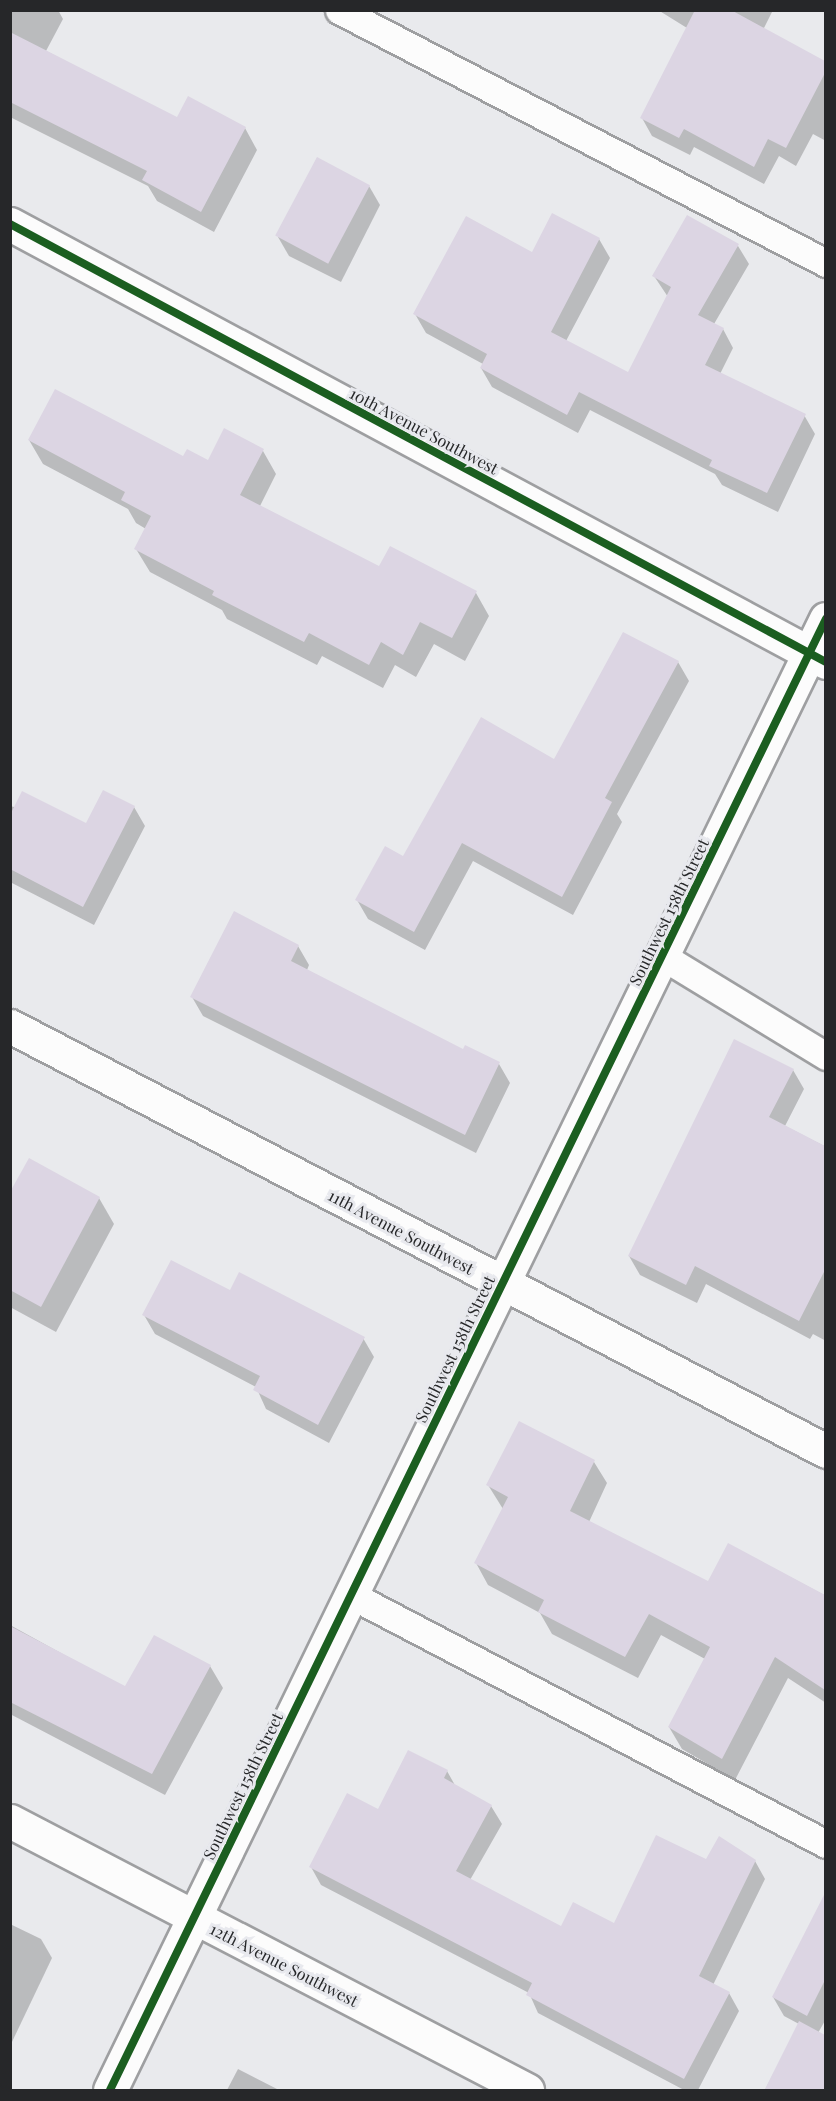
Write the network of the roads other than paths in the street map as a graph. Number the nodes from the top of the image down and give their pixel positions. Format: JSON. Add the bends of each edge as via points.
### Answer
{"nodes":[{"id":1,"x":339,"y":10,"type":"edge"},
{"id":2,"x":10,"y":225,"type":"edge"},
{"id":3,"x":825,"y":263,"type":"edge"},
{"id":4,"x":825,"y":619,"type":"edge"},
{"id":5,"x":818,"y":658,"type":"edge"},
{"id":6,"x":662,"y":956,"type":"junction"},
{"id":7,"x":10,"y":1026,"type":"edge"},
{"id":8,"x":825,"y":1056,"type":"edge"},
{"id":9,"x":502,"y":1284,"type":"junction"},
{"id":10,"x":825,"y":1451,"type":"edge"},
{"id":11,"x":351,"y":1595,"type":"junction"},
{"id":12,"x":10,"y":1821,"type":"edge"},
{"id":13,"x":825,"y":1844,"type":"edge"},
{"id":14,"x":193,"y":1918,"type":"junction"},
{"id":15,"x":110,"y":2091,"type":"edge"},
{"id":16,"x":527,"y":2091,"type":"edge"}],
"edges":[{"from":1,"to":3,"type":"lane"},
{"from":2,"to":5,"type":"street","name":"10th Avenue Southwest"},
{"from":4,"to":5,"type":"street","name":"Southwest 158th Street"},
{"from":5,"to":6,"type":"street","name":"Southwest 158th Street"},
{"from":6,"to":8,"type":"lane"},
{"from":6,"to":9,"type":"street","name":"Southwest 158th Street"},
{"from":7,"to":9,"type":"street","name":"11th Avenue Southwest"},
{"from":9,"to":10,"type":"street","name":"11th Avenue Southwest"},
{"from":9,"to":11,"type":"street","name":"Southwest 158th Street"},
{"from":11,"to":13,"type":"lane"},
{"from":11,"to":14,"type":"street","name":"Southwest 158th Street"},
{"from":12,"to":14,"type":"street","name":"12th Avenue Southwest"},
{"from":14,"to":15,"type":"street","name":"Southwest 158th Street"},
{"from":14,"to":16,"type":"street","name":"12th Avenue Southwest"}]}
